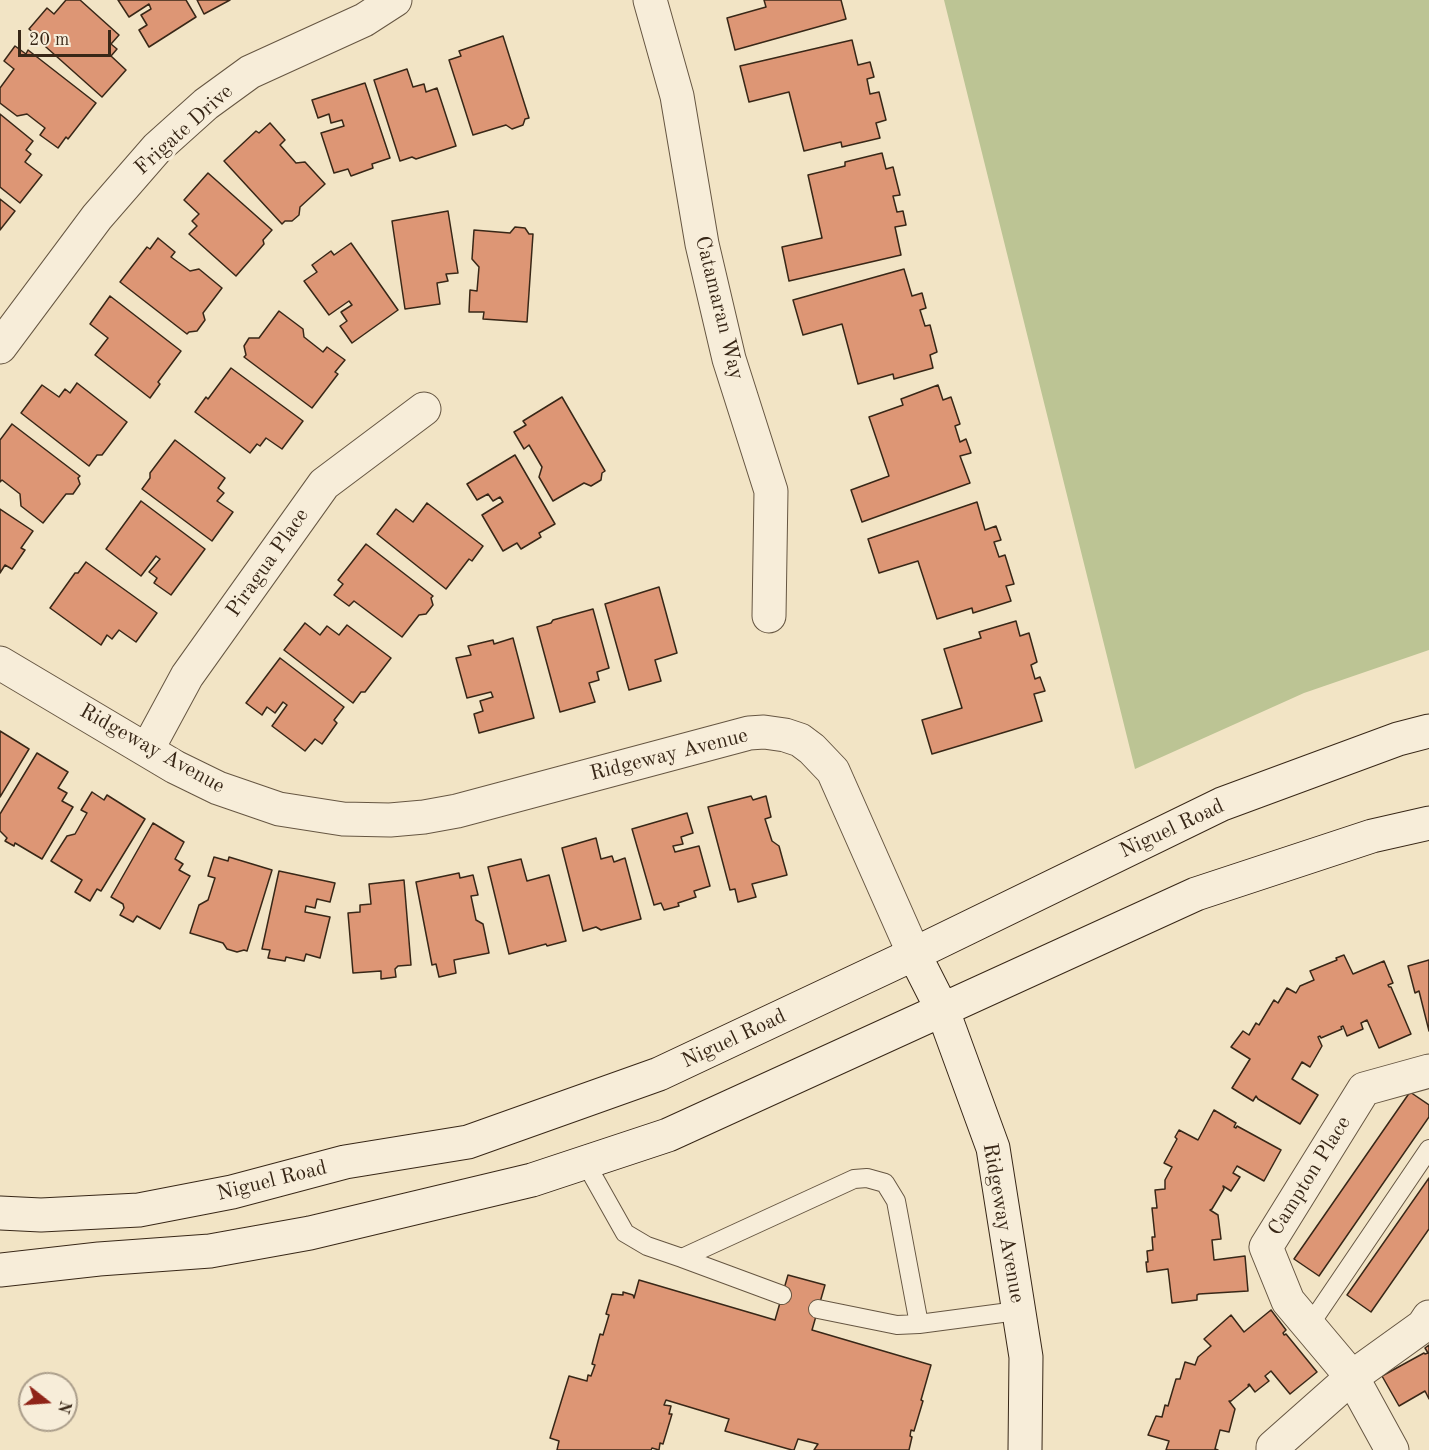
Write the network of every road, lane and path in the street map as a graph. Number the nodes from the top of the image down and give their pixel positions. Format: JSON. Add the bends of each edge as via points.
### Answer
{"nodes":[{"id":1,"x":395,"y":0,"type":"edge"},
{"id":2,"x":650,"y":0,"type":"edge"},
{"id":3,"x":0,"y":347,"type":"edge"},
{"id":4,"x":424,"y":409,"type":"dead end"},
{"id":5,"x":769,"y":616,"type":"dead end"},
{"id":6,"x":0,"y":663,"type":"edge"},
{"id":7,"x":1429,"y":731,"type":"edge"},
{"id":8,"x":147,"y":750,"type":"junction"},
{"id":9,"x":1429,"y":823,"type":"edge"},
{"id":10,"x":914,"y":954,"type":"junction"},
{"id":11,"x":943,"y":1011,"type":"junction"},
{"id":12,"x":1429,"y":1071,"type":"edge"},
{"id":13,"x":1429,"y":1149,"type":"edge"},
{"id":14,"x":585,"y":1162,"type":"junction"},
{"id":15,"x":0,"y":1213,"type":"edge"},
{"id":16,"x":682,"y":1257,"type":"junction"},
{"id":17,"x":0,"y":1270,"type":"edge"},
{"id":18,"x":782,"y":1295,"type":"dead end"},
{"id":19,"x":818,"y":1309,"type":"dead end"},
{"id":20,"x":1017,"y":1311,"type":"junction"},
{"id":21,"x":1429,"y":1317,"type":"edge"},
{"id":22,"x":919,"y":1324,"type":"junction"},
{"id":23,"x":1309,"y":1326,"type":"junction"},
{"id":24,"x":1352,"y":1377,"type":"junction"},
{"id":25,"x":1025,"y":1450,"type":"edge"},
{"id":26,"x":1273,"y":1450,"type":"edge"},
{"id":27,"x":1392,"y":1450,"type":"edge"}],
"edges":[{"from":1,"to":3,"type":"street","name":"Frigate Drive","via":[[364,20],[250,72],[206,104],[158,148],[97,217]]},
{"from":2,"to":5,"type":"street","name":"Catamaran Way","via":[[677,96],[702,244],[729,359],[771,491]]},
{"from":4,"to":8,"type":"street","name":"Piragua Place","via":[[324,484],[187,676]]},
{"from":6,"to":8,"type":"street","name":"Ridgeway Avenue"},
{"from":7,"to":10,"type":"street","name":"Niguel Road","via":[[1222,804]]},
{"from":8,"to":10,"type":"street","name":"Ridgeway Avenue","via":[[218,788],[279,810],[343,819],[390,820],[457,811],[749,733],[785,735],[812,749],[832,771]]},
{"from":9,"to":11,"type":"street","via":[[1372,836],[1196,894]]},
{"from":10,"to":11,"type":"street","name":"Ridgeway Avenue"},
{"from":10,"to":15,"type":"street","name":"Niguel Road","via":[[659,1074],[468,1142],[345,1162],[232,1192],[139,1210]]},
{"from":11,"to":14,"type":"street","via":[[668,1135]]},
{"from":11,"to":20,"type":"street","name":"Ridgeway Avenue","via":[[993,1148]]},
{"from":12,"to":23,"type":"street","name":"Campton Place","via":[[1364,1089],[1266,1247],[1288,1300]]},
{"from":13,"to":23,"type":"lane"},
{"from":14,"to":16,"type":"lane","via":[[625,1233],[647,1246]]},
{"from":14,"to":17,"type":"street","via":[[532,1180],[299,1235],[210,1251]]},
{"from":16,"to":18,"type":"lane"},
{"from":16,"to":22,"type":"lane","via":[[854,1179],[885,1183],[896,1201]]},
{"from":19,"to":22,"type":"lane","via":[[897,1325]]},
{"from":20,"to":22,"type":"lane"},
{"from":20,"to":25,"type":"street","name":"Ridgeway Avenue","via":[[1026,1357]]},
{"from":21,"to":24,"type":"street","via":[[1423,1326]]},
{"from":23,"to":24,"type":"street","name":"Campton Place"},
{"from":24,"to":26,"type":"street"},
{"from":24,"to":27,"type":"street","name":"Campton Place"}]}
